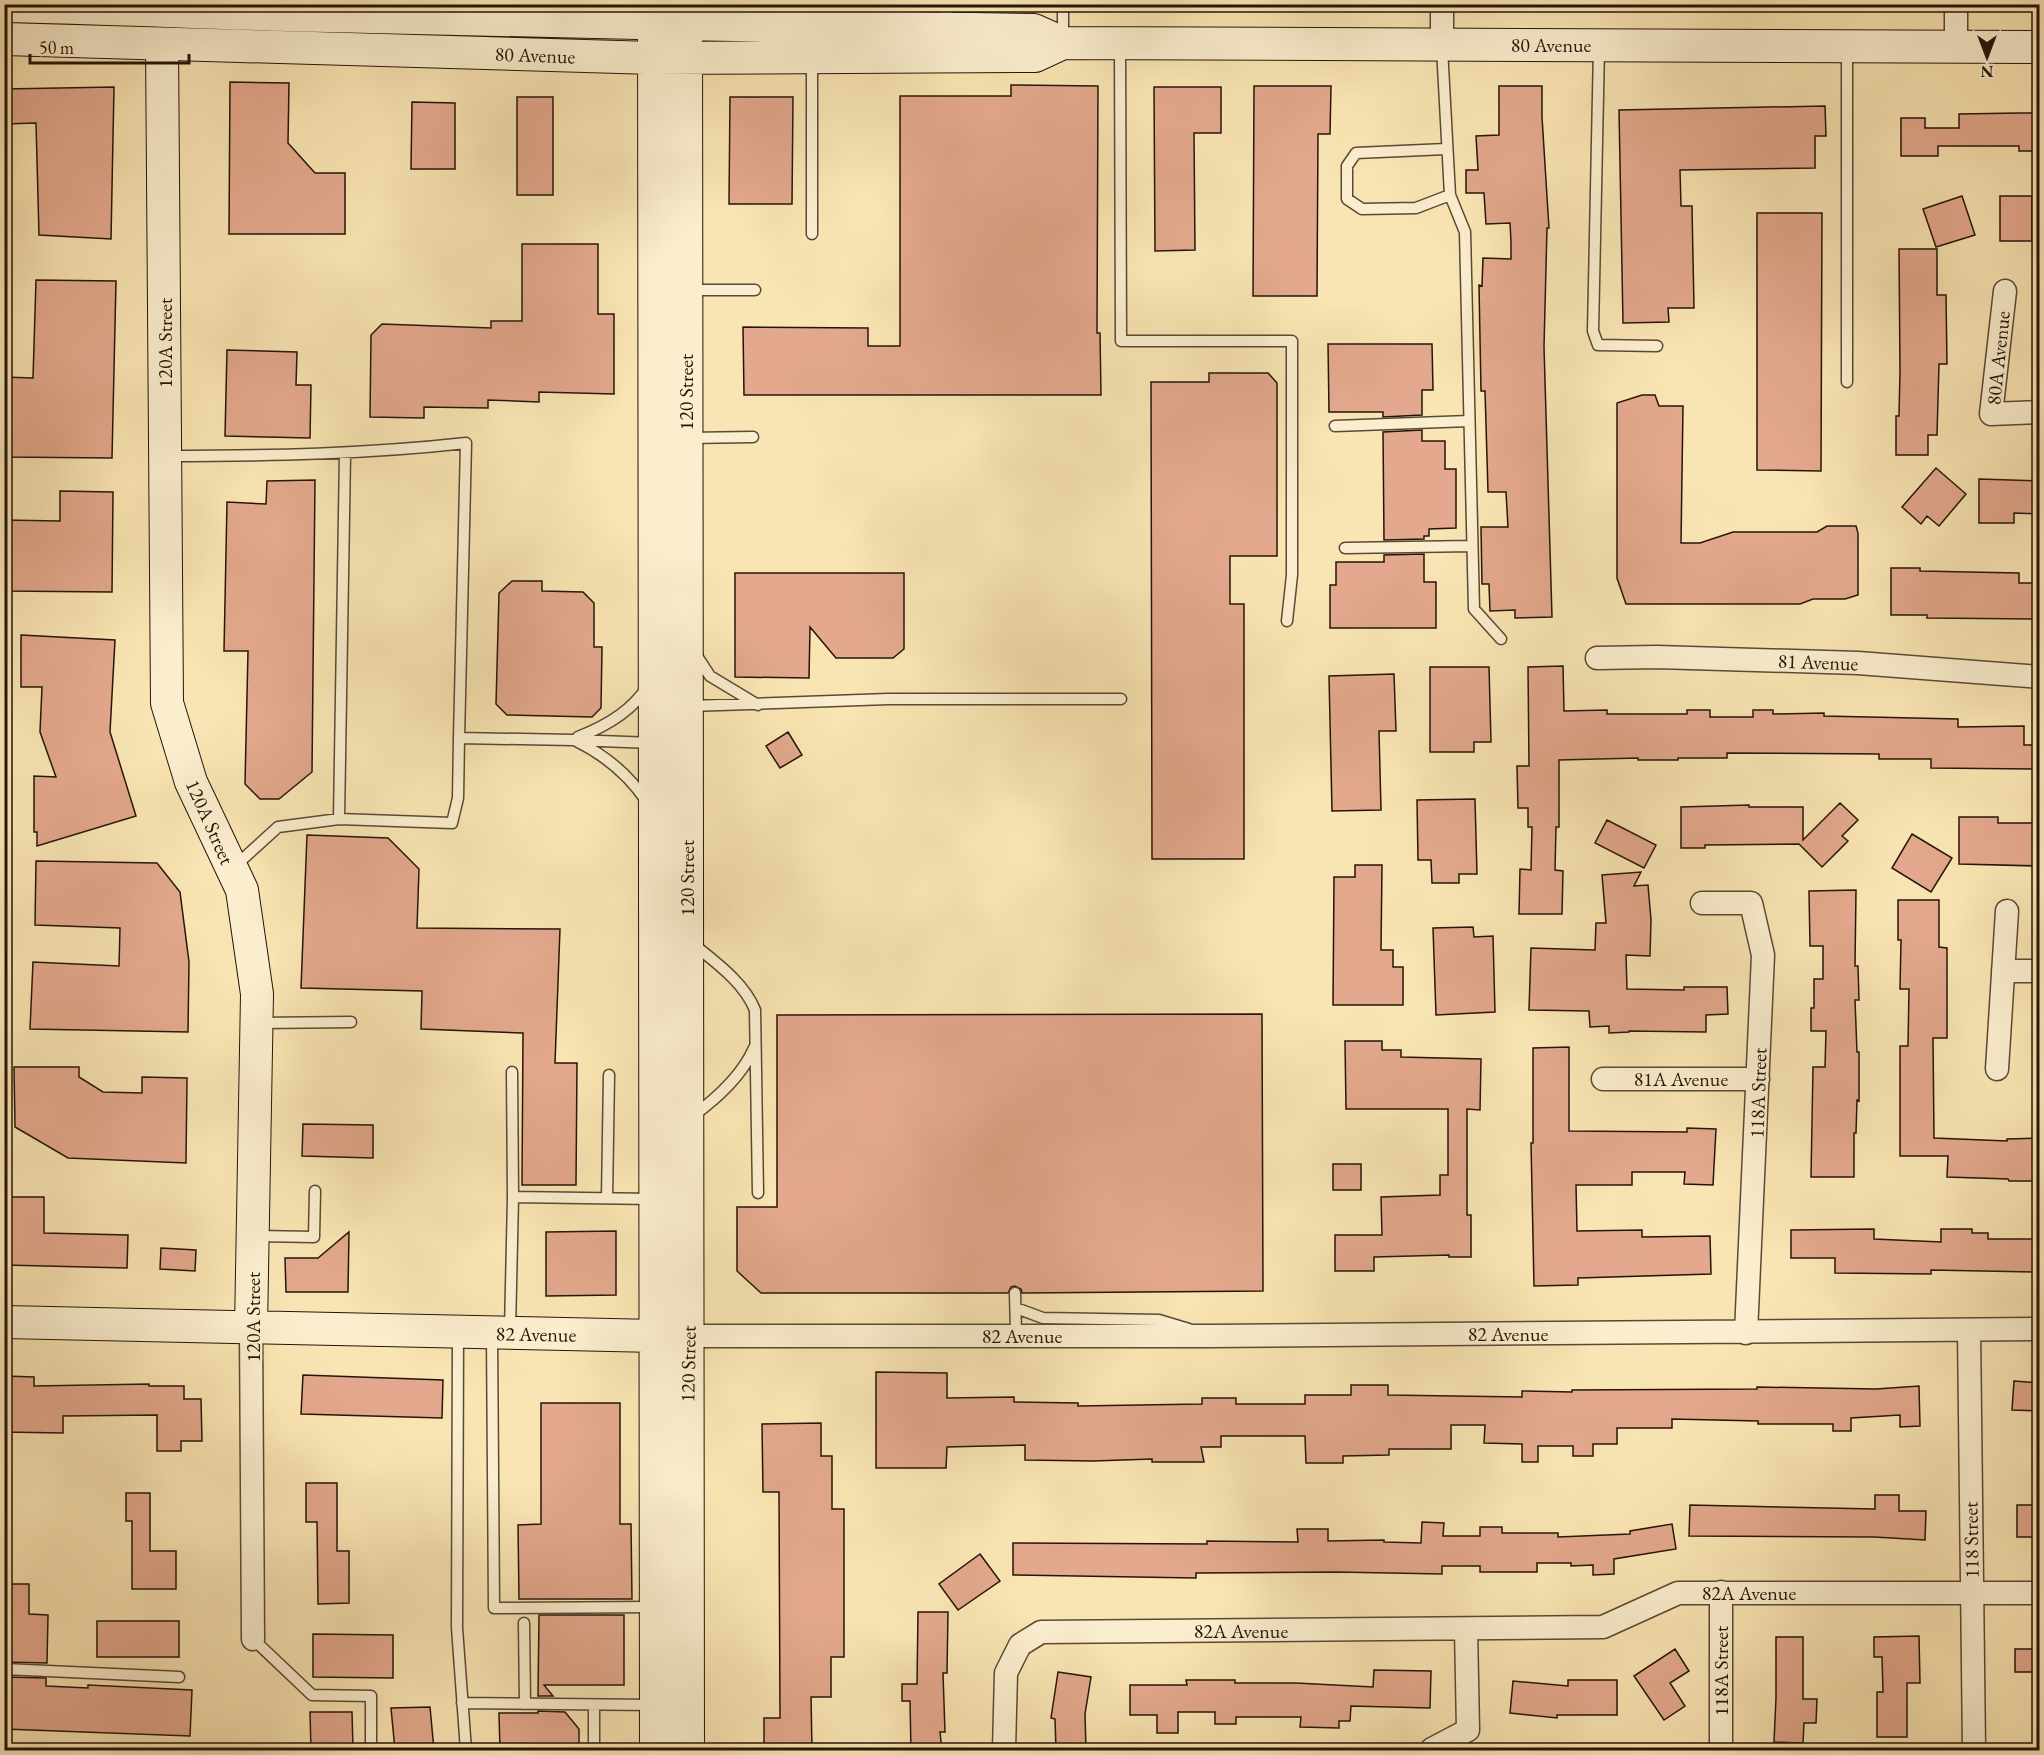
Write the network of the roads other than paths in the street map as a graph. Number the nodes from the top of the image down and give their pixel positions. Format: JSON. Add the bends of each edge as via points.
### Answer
{"nodes":[{"id":1,"x":1063,"y":4,"type":"edge"},
{"id":2,"x":1442,"y":4,"type":"edge"},
{"id":3,"x":1956,"y":4,"type":"edge"},
{"id":4,"x":4,"y":6,"type":"edge"},
{"id":5,"x":159,"y":7,"type":"edge"},
{"id":6,"x":654,"y":14,"type":"edge"},
{"id":7,"x":686,"y":14,"type":"edge"},
{"id":8,"x":947,"y":17,"type":"edge"},
{"id":9,"x":4,"y":39,"type":"edge"},
{"id":10,"x":1063,"y":43,"type":"junction"},
{"id":11,"x":1120,"y":43,"type":"junction"},
{"id":12,"x":162,"y":44,"type":"junction"},
{"id":13,"x":1442,"y":44,"type":"junction"},
{"id":14,"x":1599,"y":45,"type":"junction"},
{"id":15,"x":1847,"y":46,"type":"junction"},
{"id":16,"x":1956,"y":46,"type":"junction"},
{"id":17,"x":2040,"y":47,"type":"edge"},
{"id":18,"x":653,"y":58,"type":"junction"},
{"id":19,"x":686,"y":58,"type":"junction"},
{"id":20,"x":812,"y":58,"type":"junction"},
{"id":21,"x":1446,"y":149,"type":"junction"},
{"id":22,"x":1450,"y":195,"type":"junction"},
{"id":23,"x":812,"y":234,"type":"dead end"},
{"id":24,"x":686,"y":290,"type":"junction"},
{"id":25,"x":755,"y":290,"type":"dead end"},
{"id":26,"x":2005,"y":291,"type":"dead end"},
{"id":27,"x":1657,"y":346,"type":"dead end"},
{"id":28,"x":1847,"y":382,"type":"dead end"},
{"id":29,"x":2040,"y":412,"type":"edge"},
{"id":30,"x":1469,"y":420,"type":"junction"},
{"id":31,"x":1335,"y":426,"type":"dead end"},
{"id":32,"x":753,"y":437,"type":"dead end"},
{"id":33,"x":686,"y":438,"type":"junction"},
{"id":34,"x":345,"y":454,"type":"junction"},
{"id":35,"x":166,"y":456,"type":"junction"},
{"id":36,"x":1472,"y":546,"type":"junction"},
{"id":37,"x":1345,"y":548,"type":"dead end"},
{"id":38,"x":1287,"y":621,"type":"dead end"},
{"id":39,"x":687,"y":633,"type":"junction"},
{"id":40,"x":1501,"y":639,"type":"dead end"},
{"id":41,"x":654,"y":642,"type":"junction"},
{"id":42,"x":1597,"y":658,"type":"dead end"},
{"id":43,"x":654,"y":675,"type":"junction"},
{"id":44,"x":2040,"y":677,"type":"edge"},
{"id":45,"x":1121,"y":699,"type":"dead end"},
{"id":46,"x":759,"y":705,"type":"junction"},
{"id":47,"x":687,"y":706,"type":"junction"},
{"id":48,"x":459,"y":738,"type":"junction"},
{"id":49,"x":573,"y":740,"type":"junction"},
{"id":50,"x":654,"y":743,"type":"junction"},
{"id":51,"x":687,"y":808,"type":"junction"},
{"id":52,"x":656,"y":816,"type":"junction"},
{"id":53,"x":339,"y":819,"type":"junction"},
{"id":54,"x":232,"y":869,"type":"junction"},
{"id":55,"x":1702,"y":903,"type":"dead end"},
{"id":56,"x":2007,"y":911,"type":"dead end"},
{"id":57,"x":688,"y":939,"type":"junction"},
{"id":58,"x":2003,"y":971,"type":"junction"},
{"id":59,"x":2040,"y":971,"type":"edge"},
{"id":60,"x":351,"y":1022,"type":"dead end"},
{"id":61,"x":257,"y":1023,"type":"junction"},
{"id":62,"x":756,"y":1045,"type":"junction"},
{"id":63,"x":1997,"y":1070,"type":"dead end"},
{"id":64,"x":513,"y":1072,"type":"dead end"},
{"id":65,"x":609,"y":1075,"type":"dead end"},
{"id":66,"x":1603,"y":1079,"type":"dead end"},
{"id":67,"x":1758,"y":1079,"type":"junction"},
{"id":68,"x":688,"y":1120,"type":"junction"},
{"id":69,"x":315,"y":1191,"type":"dead end"},
{"id":70,"x":758,"y":1193,"type":"dead end"},
{"id":71,"x":513,"y":1197,"type":"junction"},
{"id":72,"x":607,"y":1198,"type":"junction"},
{"id":73,"x":656,"y":1199,"type":"junction"},
{"id":74,"x":253,"y":1236,"type":"junction"},
{"id":75,"x":1015,"y":1293,"type":"dead end"},
{"id":76,"x":1016,"y":1308,"type":"junction"},
{"id":77,"x":4,"y":1322,"type":"edge"},
{"id":78,"x":252,"y":1328,"type":"junction"},
{"id":79,"x":2040,"y":1329,"type":"edge"},
{"id":80,"x":1969,"y":1330,"type":"junction"},
{"id":81,"x":458,"y":1332,"type":"junction"},
{"id":82,"x":501,"y":1333,"type":"junction"},
{"id":83,"x":1746,"y":1333,"type":"junction"},
{"id":84,"x":1016,"y":1335,"type":"junction"},
{"id":85,"x":656,"y":1336,"type":"junction"},
{"id":86,"x":688,"y":1336,"type":"junction"},
{"id":87,"x":1212,"y":1336,"type":"junction"},
{"id":88,"x":1721,"y":1592,"type":"junction"},
{"id":89,"x":1972,"y":1593,"type":"junction"},
{"id":90,"x":2040,"y":1593,"type":"edge"},
{"id":91,"x":656,"y":1607,"type":"junction"},
{"id":92,"x":524,"y":1623,"type":"dead end"},
{"id":93,"x":1466,"y":1629,"type":"junction"},
{"id":94,"x":253,"y":1639,"type":"joint"},
{"id":95,"x":4,"y":1670,"type":"edge"},
{"id":96,"x":179,"y":1677,"type":"dead end"},
{"id":97,"x":462,"y":1703,"type":"junction"},
{"id":98,"x":525,"y":1704,"type":"junction"},
{"id":99,"x":594,"y":1705,"type":"junction"},
{"id":100,"x":656,"y":1705,"type":"junction"},
{"id":101,"x":1432,"y":1749,"type":"edge"},
{"id":102,"x":371,"y":1750,"type":"edge"},
{"id":103,"x":466,"y":1750,"type":"edge"},
{"id":104,"x":594,"y":1750,"type":"edge"},
{"id":105,"x":656,"y":1750,"type":"edge"},
{"id":106,"x":688,"y":1750,"type":"edge"},
{"id":107,"x":1004,"y":1750,"type":"edge"},
{"id":108,"x":1721,"y":1750,"type":"edge"},
{"id":109,"x":1974,"y":1750,"type":"edge"}],
"edges":[{"from":1,"to":10,"type":"lane"},
{"from":2,"to":13,"type":"street"},
{"from":3,"to":16,"type":"street"},
{"from":4,"to":5,"type":"main road","name":"80 Avenue"},
{"from":5,"to":6,"type":"main road","name":"80 Avenue","via":[[326,16]]},
{"from":5,"to":12,"type":"street","name":"120A Street"},
{"from":6,"to":7,"type":"main road","name":"80 Avenue"},
{"from":6,"to":18,"type":"main road","name":"120 Street"},
{"from":7,"to":8,"type":"main road","name":"80 Avenue"},
{"from":7,"to":19,"type":"main road","name":"120 Street"},
{"from":8,"to":10,"type":"main road","name":"80 Avenue","via":[[1034,30]]},
{"from":9,"to":12,"type":"main road","name":"80 Avenue"},
{"from":10,"to":11,"type":"main road","name":"80 Avenue"},
{"from":10,"to":20,"type":"main road","name":"80 Avenue","via":[[1035,56]]},
{"from":11,"to":13,"type":"main road","name":"80 Avenue"},
{"from":11,"to":38,"type":"lane","via":[[1121,341],[1292,341],[1292,575]]},
{"from":12,"to":18,"type":"main road","name":"80 Avenue"},
{"from":12,"to":35,"type":"main road","name":"120A Street"},
{"from":13,"to":14,"type":"main road","name":"80 Avenue"},
{"from":13,"to":21,"type":"lane"},
{"from":14,"to":15,"type":"main road","name":"80 Avenue"},
{"from":14,"to":27,"type":"lane","via":[[1593,332],[1598,345]]},
{"from":15,"to":16,"type":"main road","name":"80 Avenue"},
{"from":15,"to":28,"type":"lane"},
{"from":16,"to":17,"type":"main road","name":"80 Avenue"},
{"from":18,"to":19,"type":"main road","name":"80 Avenue"},
{"from":18,"to":41,"type":"main road","name":"120 Street"},
{"from":19,"to":20,"type":"main road","name":"80 Avenue"},
{"from":19,"to":24,"type":"main road","name":"120 Street"},
{"from":20,"to":23,"type":"lane"},
{"from":21,"to":22,"type":"lane"},
{"from":21,"to":22,"type":"lane","via":[[1356,153],[1347,166],[1347,199],[1362,209],[1416,208]]},
{"from":22,"to":30,"type":"lane","via":[[1465,232]]},
{"from":24,"to":25,"type":"lane"},
{"from":24,"to":33,"type":"main road","name":"120 Street"},
{"from":26,"to":29,"type":"street","name":"80A Avenue","via":[[1991,414]]},
{"from":30,"to":31,"type":"lane"},
{"from":30,"to":36,"type":"lane"},
{"from":32,"to":33,"type":"lane"},
{"from":33,"to":39,"type":"main road","name":"120 Street"},
{"from":34,"to":35,"type":"lane"},
{"from":34,"to":48,"type":"lane","via":[[466,443]]},
{"from":34,"to":53,"type":"lane"},
{"from":35,"to":54,"type":"main road","name":"120A Street","via":[[167,703],[191,782]]},
{"from":36,"to":37,"type":"lane"},
{"from":36,"to":40,"type":"lane","via":[[1474,609]]},
{"from":39,"to":46,"type":"lane","via":[[696,657],[710,676]]},
{"from":39,"to":47,"type":"main road","name":"120 Street"},
{"from":41,"to":43,"type":"main road","name":"120 Street"},
{"from":41,"to":47,"type":"main road","via":[[665,662],[671,695],[677,703]]},
{"from":42,"to":44,"type":"street","name":"81 Avenue","via":[[1858,663]]},
{"from":43,"to":49,"type":"lane","via":[[641,696],[615,718]]},
{"from":43,"to":50,"type":"main road","name":"120 Street"},
{"from":45,"to":46,"type":"lane","via":[[888,699]]},
{"from":46,"to":47,"type":"lane"},
{"from":47,"to":51,"type":"main road","name":"120 Street"},
{"from":48,"to":49,"type":"lane"},
{"from":48,"to":53,"type":"lane","via":[[458,798],[452,823]]},
{"from":49,"to":50,"type":"lane"},
{"from":49,"to":52,"type":"lane","via":[[621,770],[637,786]]},
{"from":50,"to":51,"type":"main road","via":[[665,744],[671,753],[674,790]]},
{"from":50,"to":52,"type":"main road","name":"120 Street"},
{"from":51,"to":57,"type":"main road","name":"120 Street"},
{"from":52,"to":73,"type":"main road","name":"120 Street"},
{"from":53,"to":54,"type":"lane","via":[[278,827]]},
{"from":54,"to":61,"type":"main road","name":"120A Street","via":[[242,890],[258,994]]},
{"from":55,"to":67,"type":"street","name":"118A Street","via":[[1751,903],[1763,955]]},
{"from":56,"to":58,"type":"street"},
{"from":57,"to":62,"type":"lane","via":[[750,998],[755,1010]]},
{"from":57,"to":68,"type":"main road","name":"120 Street"},
{"from":58,"to":59,"type":"street"},
{"from":58,"to":63,"type":"street"},
{"from":60,"to":61,"type":"lane"},
{"from":61,"to":74,"type":"main road","name":"120A Street"},
{"from":62,"to":68,"type":"lane","via":[[734,1079]]},
{"from":62,"to":70,"type":"lane"},
{"from":64,"to":71,"type":"lane"},
{"from":65,"to":72,"type":"lane"},
{"from":66,"to":67,"type":"street","name":"81A Avenue"},
{"from":67,"to":83,"type":"street","name":"118A Street"},
{"from":68,"to":86,"type":"main road","name":"120 Street"},
{"from":69,"to":74,"type":"lane","via":[[314,1238]]},
{"from":71,"to":72,"type":"lane"},
{"from":71,"to":82,"type":"lane"},
{"from":72,"to":73,"type":"lane"},
{"from":73,"to":85,"type":"main road","name":"120 Street"},
{"from":74,"to":78,"type":"main road","name":"120A Street"},
{"from":75,"to":76,"type":"lane"},
{"from":76,"to":84,"type":"lane"},
{"from":76,"to":87,"type":"lane","via":[[1043,1318],[1159,1320]]},
{"from":77,"to":78,"type":"main road","name":"82 Avenue"},
{"from":78,"to":81,"type":"main road","name":"82 Avenue"},
{"from":78,"to":94,"type":"street","name":"120A Street"},
{"from":79,"to":80,"type":"street","name":"82 Avenue"},
{"from":80,"to":83,"type":"street","name":"82 Avenue"},
{"from":80,"to":89,"type":"street","name":"118 Street"},
{"from":81,"to":82,"type":"main road","name":"82 Avenue"},
{"from":81,"to":97,"type":"lane","via":[[457,1628]]},
{"from":82,"to":85,"type":"main road","name":"82 Avenue"},
{"from":82,"to":91,"type":"lane","via":[[494,1608]]},
{"from":83,"to":87,"type":"street","name":"82 Avenue"},
{"from":84,"to":86,"type":"street","name":"82 Avenue"},
{"from":84,"to":87,"type":"street","name":"82 Avenue"},
{"from":85,"to":86,"type":"street","name":"82 Avenue"},
{"from":85,"to":91,"type":"main road","name":"120 Street"},
{"from":86,"to":106,"type":"main road","name":"120 Street"},
{"from":88,"to":89,"type":"street","name":"82A Avenue"},
{"from":88,"to":93,"type":"street","name":"82A Avenue","via":[[1678,1593],[1603,1627]]},
{"from":88,"to":108,"type":"street","name":"118A Street"},
{"from":89,"to":90,"type":"street","name":"82A Avenue"},
{"from":89,"to":109,"type":"street","name":"118 Street"},
{"from":91,"to":100,"type":"main road","name":"120 Street"},
{"from":92,"to":98,"type":"lane"},
{"from":93,"to":101,"type":"street","via":[[1468,1730]]},
{"from":93,"to":107,"type":"street","name":"82A Avenue","via":[[1041,1632],[1020,1644],[1006,1673]]},
{"from":94,"to":102,"type":"lane","via":[[312,1695],[371,1696]]},
{"from":95,"to":96,"type":"lane"},
{"from":97,"to":98,"type":"lane"},
{"from":97,"to":103,"type":"lane"},
{"from":98,"to":99,"type":"lane"},
{"from":99,"to":100,"type":"lane"},
{"from":99,"to":104,"type":"lane"},
{"from":100,"to":105,"type":"main road","name":"120 Street"}]}
